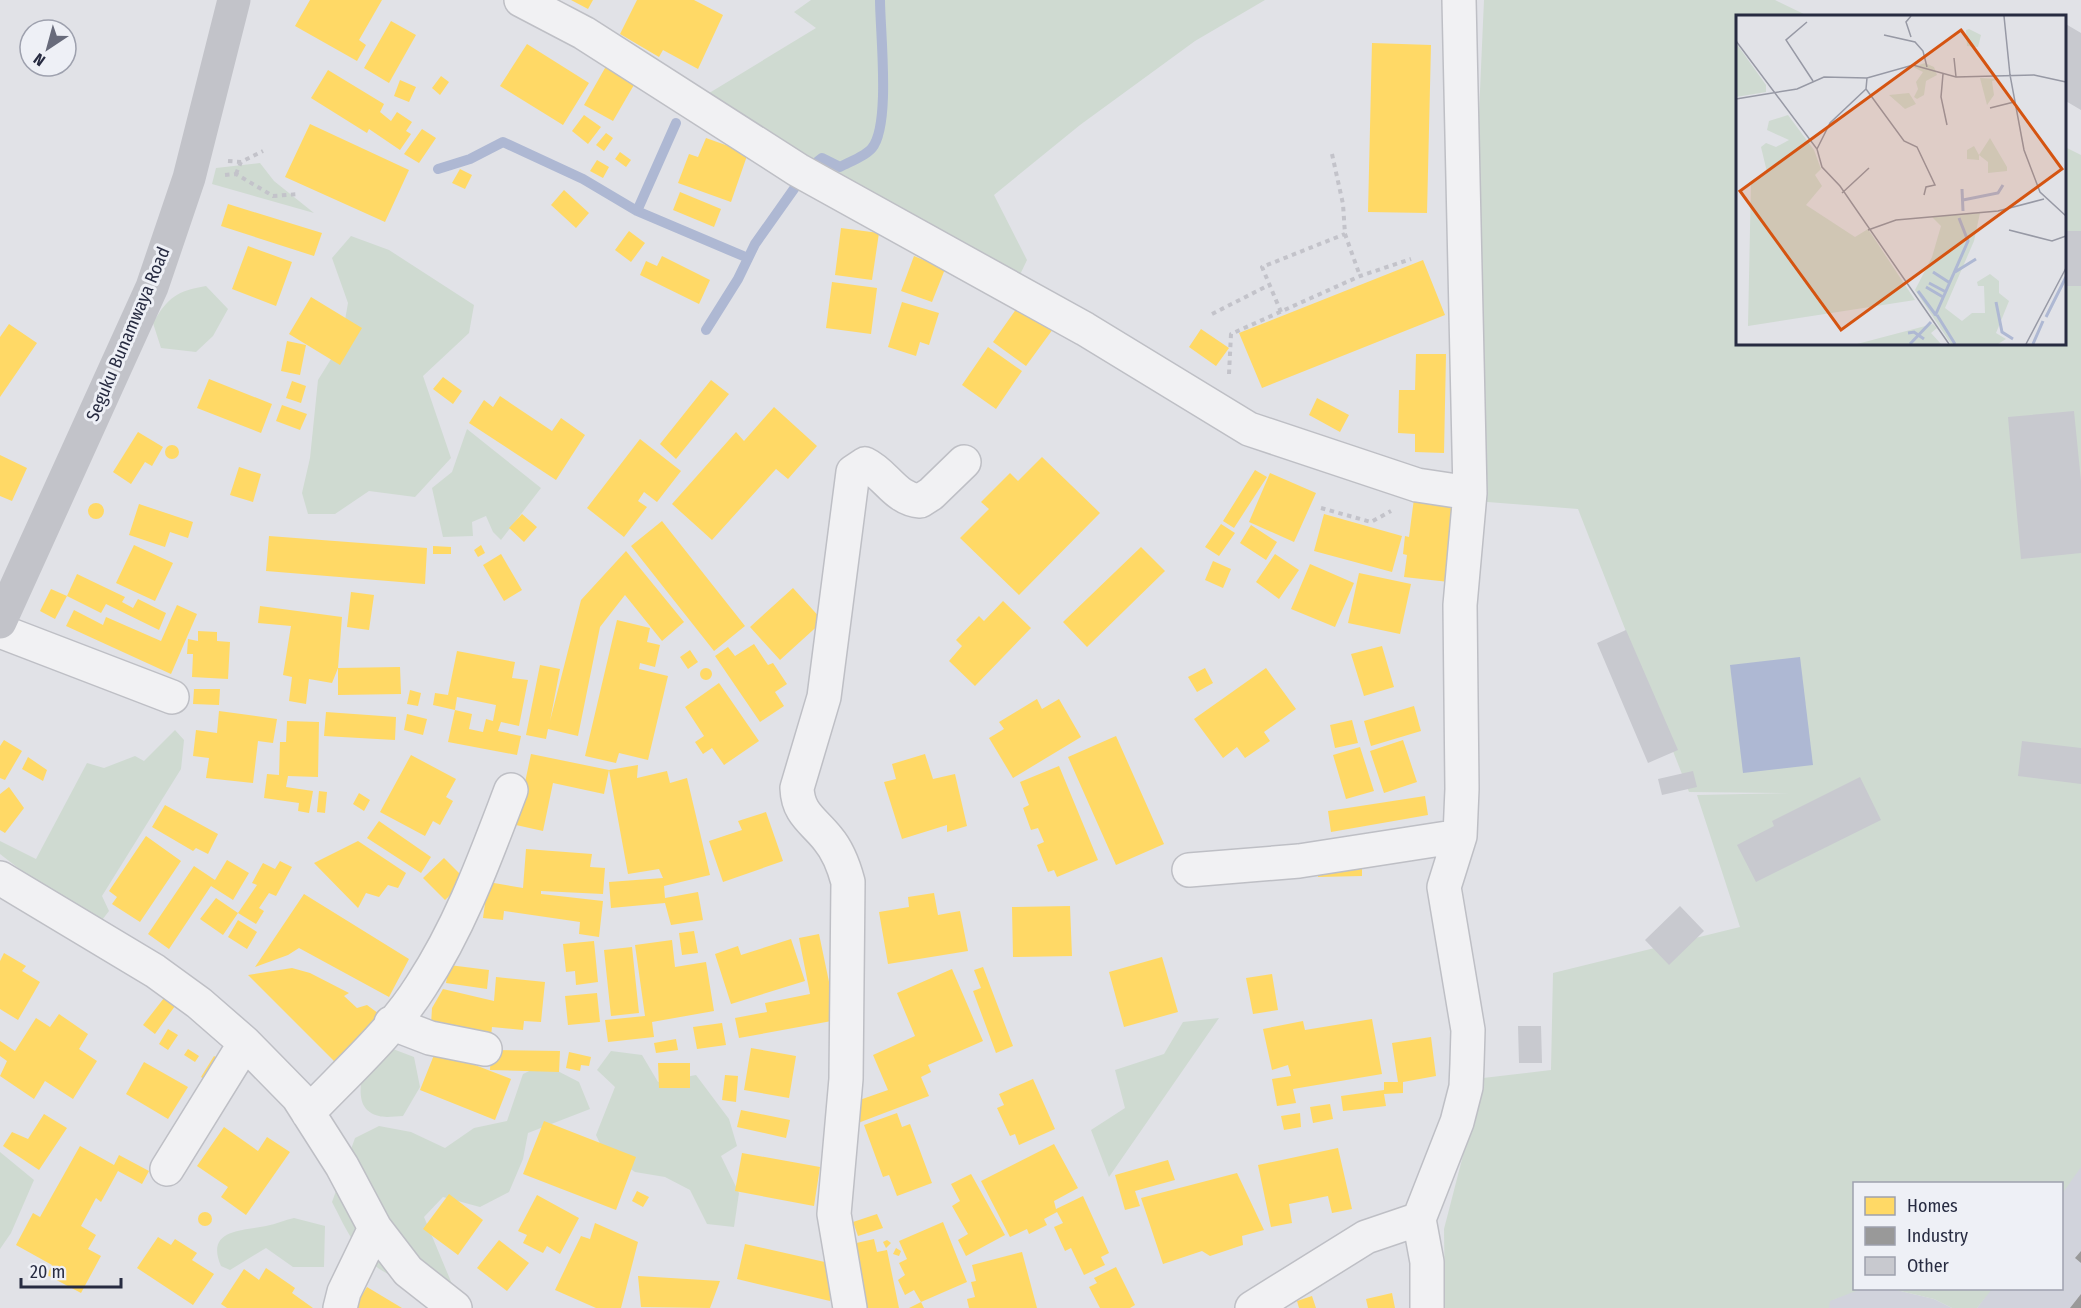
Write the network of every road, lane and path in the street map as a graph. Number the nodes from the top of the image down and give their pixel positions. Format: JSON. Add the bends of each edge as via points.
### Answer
{"nodes":[{"id":1,"x":234,"y":0,"type":"edge"},
{"id":2,"x":521,"y":0,"type":"edge"},
{"id":3,"x":1459,"y":0,"type":"edge"},
{"id":4,"x":1332,"y":154,"type":"dead end"},
{"id":5,"x":241,"y":162,"type":"dead end"},
{"id":6,"x":236,"y":174,"type":"junction"},
{"id":7,"x":189,"y":178,"type":"junction"},
{"id":8,"x":299,"y":194,"type":"dead end"},
{"id":9,"x":1345,"y":234,"type":"junction"},
{"id":10,"x":1411,"y":259,"type":"dead end"},
{"id":11,"x":1360,"y":276,"type":"junction"},
{"id":12,"x":1271,"y":285,"type":"junction"},
{"id":13,"x":1281,"y":312,"type":"junction"},
{"id":14,"x":1212,"y":314,"type":"dead end"},
{"id":15,"x":1229,"y":374,"type":"dead end"},
{"id":16,"x":964,"y":462,"type":"dead end"},
{"id":17,"x":1417,"y":485,"type":"junction"},
{"id":18,"x":1470,"y":493,"type":"junction"},
{"id":19,"x":1321,"y":508,"type":"dead end"},
{"id":20,"x":0,"y":622,"type":"edge"},
{"id":21,"x":0,"y":631,"type":"edge"},
{"id":22,"x":172,"y":697,"type":"dead end"},
{"id":23,"x":512,"y":790,"type":"dead end"},
{"id":24,"x":1460,"y":836,"type":"junction"},
{"id":25,"x":1188,"y":870,"type":"dead end"},
{"id":26,"x":0,"y":878,"type":"edge"},
{"id":27,"x":391,"y":1023,"type":"junction"},
{"id":28,"x":245,"y":1043,"type":"junction"},
{"id":29,"x":485,"y":1049,"type":"dead end"},
{"id":30,"x":308,"y":1113,"type":"junction"},
{"id":31,"x":167,"y":1169,"type":"dead end"},
{"id":32,"x":1419,"y":1219,"type":"junction"},
{"id":33,"x":375,"y":1228,"type":"junction"},
{"id":34,"x":340,"y":1308,"type":"edge"},
{"id":35,"x":454,"y":1308,"type":"edge"},
{"id":36,"x":850,"y":1308,"type":"edge"},
{"id":37,"x":1252,"y":1308,"type":"edge"},
{"id":38,"x":1427,"y":1308,"type":"edge"}],
"edges":[{"from":1,"to":7,"type":"main road","name":"Seguku Bunamwaya Road"},
{"from":2,"to":17,"type":"street","via":[[584,33],[798,170],[1085,329],[1250,429]]},
{"from":3,"to":18,"type":"street"},
{"from":4,"to":9,"type":"path"},
{"from":5,"to":6,"type":"path"},
{"from":6,"to":7,"type":"path"},
{"from":6,"to":8,"type":"path","via":[[273,196]]},
{"from":7,"to":20,"type":"main road","name":"Seguku Bunamwaya Road","via":[[152,287]]},
{"from":9,"to":11,"type":"path"},
{"from":9,"to":12,"type":"path","via":[[1262,267]]},
{"from":10,"to":11,"type":"path"},
{"from":11,"to":13,"type":"path"},
{"from":12,"to":13,"type":"path"},
{"from":12,"to":14,"type":"path"},
{"from":13,"to":15,"type":"path","via":[[1231,334]]},
{"from":16,"to":36,"type":"street","via":[[920,501],[904,496],[875,468],[865,464],[853,472],[824,697],[797,788],[797,802],[829,840],[842,861],[848,882],[846,1079],[834,1214]]},
{"from":17,"to":18,"type":"street"},
{"from":17,"to":19,"type":"path","via":[[1388,514],[1371,522]]},
{"from":18,"to":24,"type":"street","via":[[1460,605]]},
{"from":21,"to":22,"type":"street"},
{"from":23,"to":27,"type":"street","via":[[464,911],[420,988]]},
{"from":24,"to":25,"type":"street","via":[[1299,861]]},
{"from":24,"to":32,"type":"street","via":[[1444,887],[1468,1030],[1466,1087],[1448,1150]]},
{"from":26,"to":28,"type":"street","via":[[155,971],[200,1003]]},
{"from":27,"to":29,"type":"street","via":[[430,1038]]},
{"from":27,"to":30,"type":"street"},
{"from":28,"to":30,"type":"street","via":[[298,1097]]},
{"from":28,"to":31,"type":"street"},
{"from":30,"to":33,"type":"street"},
{"from":32,"to":37,"type":"street","via":[[1366,1237]]},
{"from":32,"to":38,"type":"street","via":[[1427,1262]]},
{"from":33,"to":34,"type":"street"},
{"from":33,"to":35,"type":"street","via":[[408,1271]]}]}
